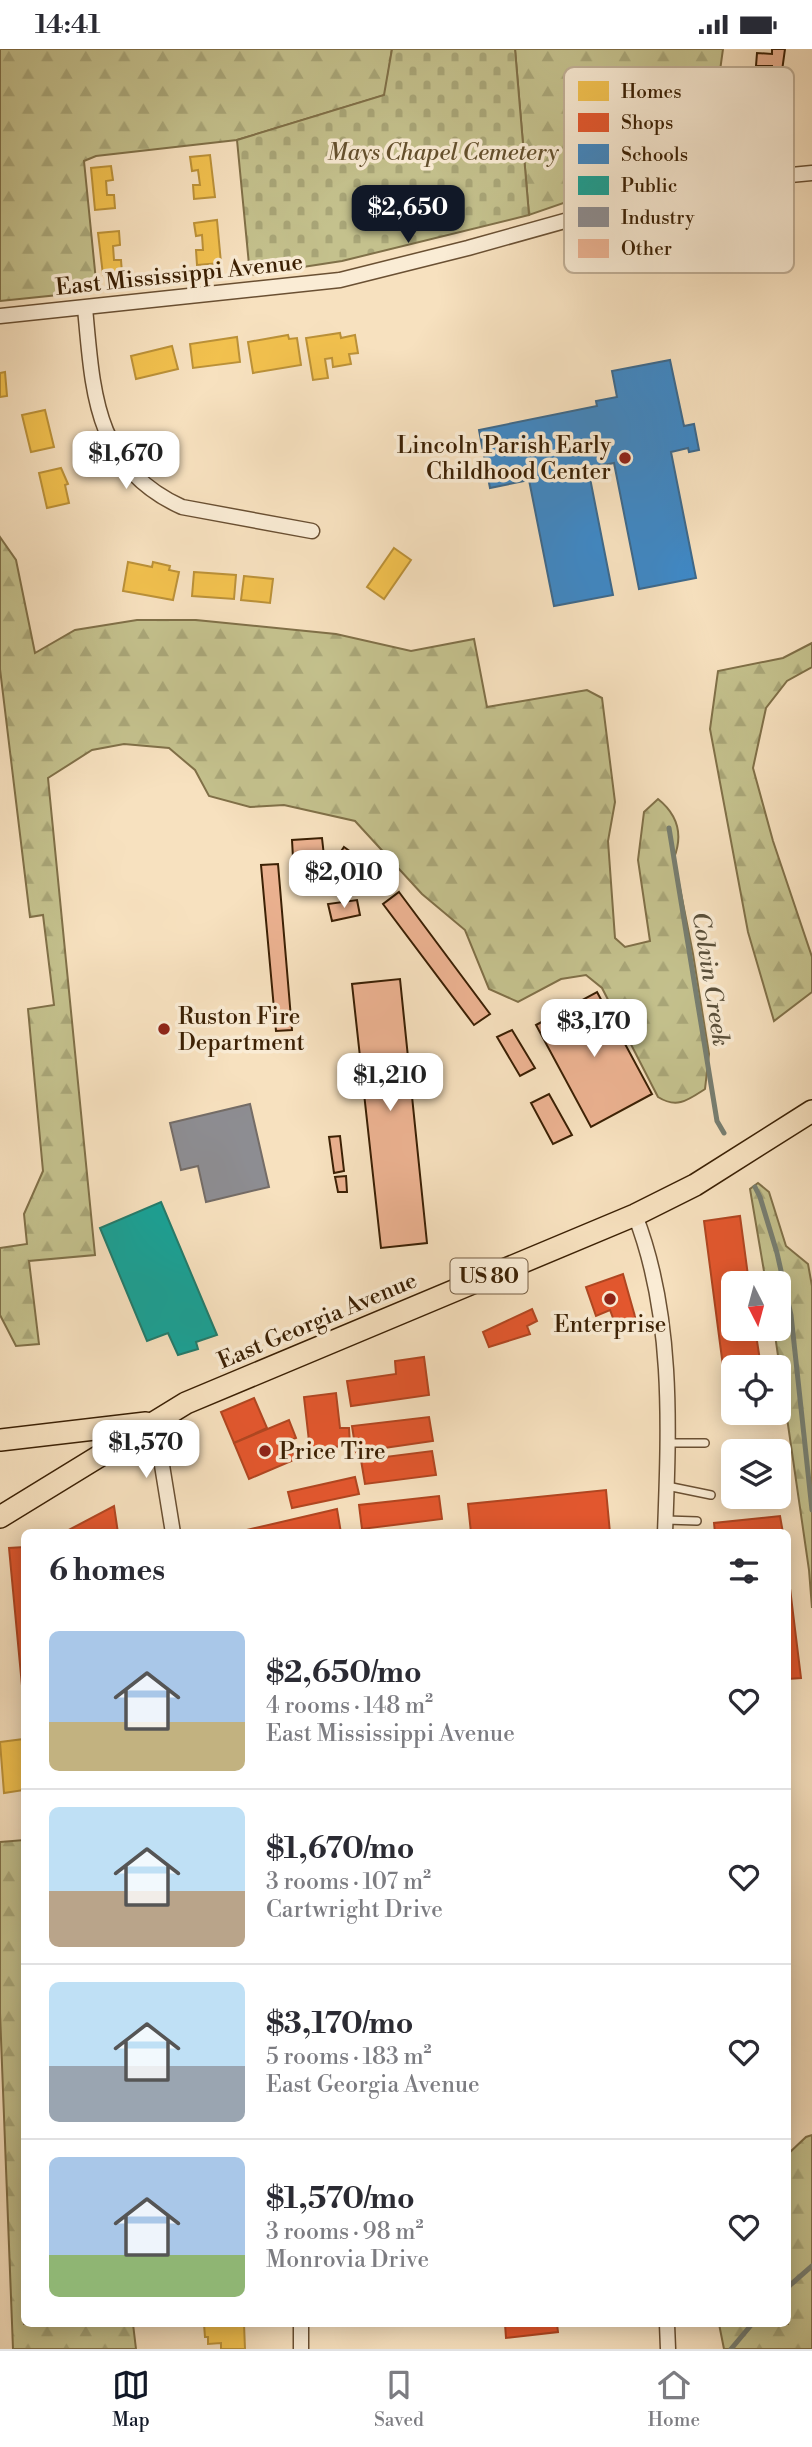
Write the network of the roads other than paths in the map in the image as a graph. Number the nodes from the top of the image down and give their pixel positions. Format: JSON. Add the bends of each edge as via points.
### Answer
{"nodes":[{"id":1,"x":812,"y":173,"type":"edge"},
{"id":2,"x":794,"y":175,"type":"edge"},
{"id":3,"x":564,"y":222,"type":"edge"},
{"id":4,"x":85,"y":308,"type":"junction"},
{"id":5,"x":0,"y":316,"type":"edge"},
{"id":6,"x":312,"y":531,"type":"dead end"},
{"id":7,"x":812,"y":1111,"type":"edge"},
{"id":8,"x":635,"y":1215,"type":"junction"},
{"id":9,"x":155,"y":1422,"type":"junction"},
{"id":10,"x":0,"y":1440,"type":"edge"},
{"id":11,"x":668,"y":1443,"type":"junction"},
{"id":12,"x":705,"y":1443,"type":"dead end"},
{"id":13,"x":666,"y":1486,"type":"junction"},
{"id":14,"x":711,"y":1495,"type":"dead end"},
{"id":15,"x":0,"y":1517,"type":"edge"},
{"id":16,"x":697,"y":1521,"type":"dead end"},
{"id":17,"x":665,"y":1526,"type":"edge"},
{"id":18,"x":172,"y":1529,"type":"edge"},
{"id":19,"x":301,"y":2327,"type":"edge"},
{"id":20,"x":667,"y":2327,"type":"edge"},
{"id":21,"x":301,"y":2349,"type":"edge"},
{"id":22,"x":668,"y":2349,"type":"edge"}],
"edges":[{"from":1,"to":2,"type":"street","name":"East Mississippi Avenue"},
{"from":3,"to":4,"type":"street","name":"East Mississippi Avenue","via":[[340,279]]},
{"from":4,"to":5,"type":"street","name":"East Mississippi Avenue"},
{"from":4,"to":6,"type":"street","via":[[97,406],[113,446],[137,477],[182,507]]},
{"from":7,"to":8,"type":"main road","name":"East Georgia Avenue","number":"US 80","via":[[695,1185]]},
{"from":8,"to":9,"type":"main road","name":"East Georgia Avenue","number":"US 80","via":[[186,1403]]},
{"from":8,"to":11,"type":"street","via":[[655,1279]]},
{"from":9,"to":10,"type":"main road"},
{"from":9,"to":15,"type":"main road","name":"East Georgia Avenue","number":"US 80"},
{"from":9,"to":18,"type":"street"},
{"from":11,"to":12,"type":"lane"},
{"from":11,"to":13,"type":"street"},
{"from":13,"to":14,"type":"lane"},
{"from":13,"to":17,"type":"street"},
{"from":16,"to":17,"type":"lane"},
{"from":19,"to":21,"type":"street"},
{"from":20,"to":22,"type":"street"}]}
